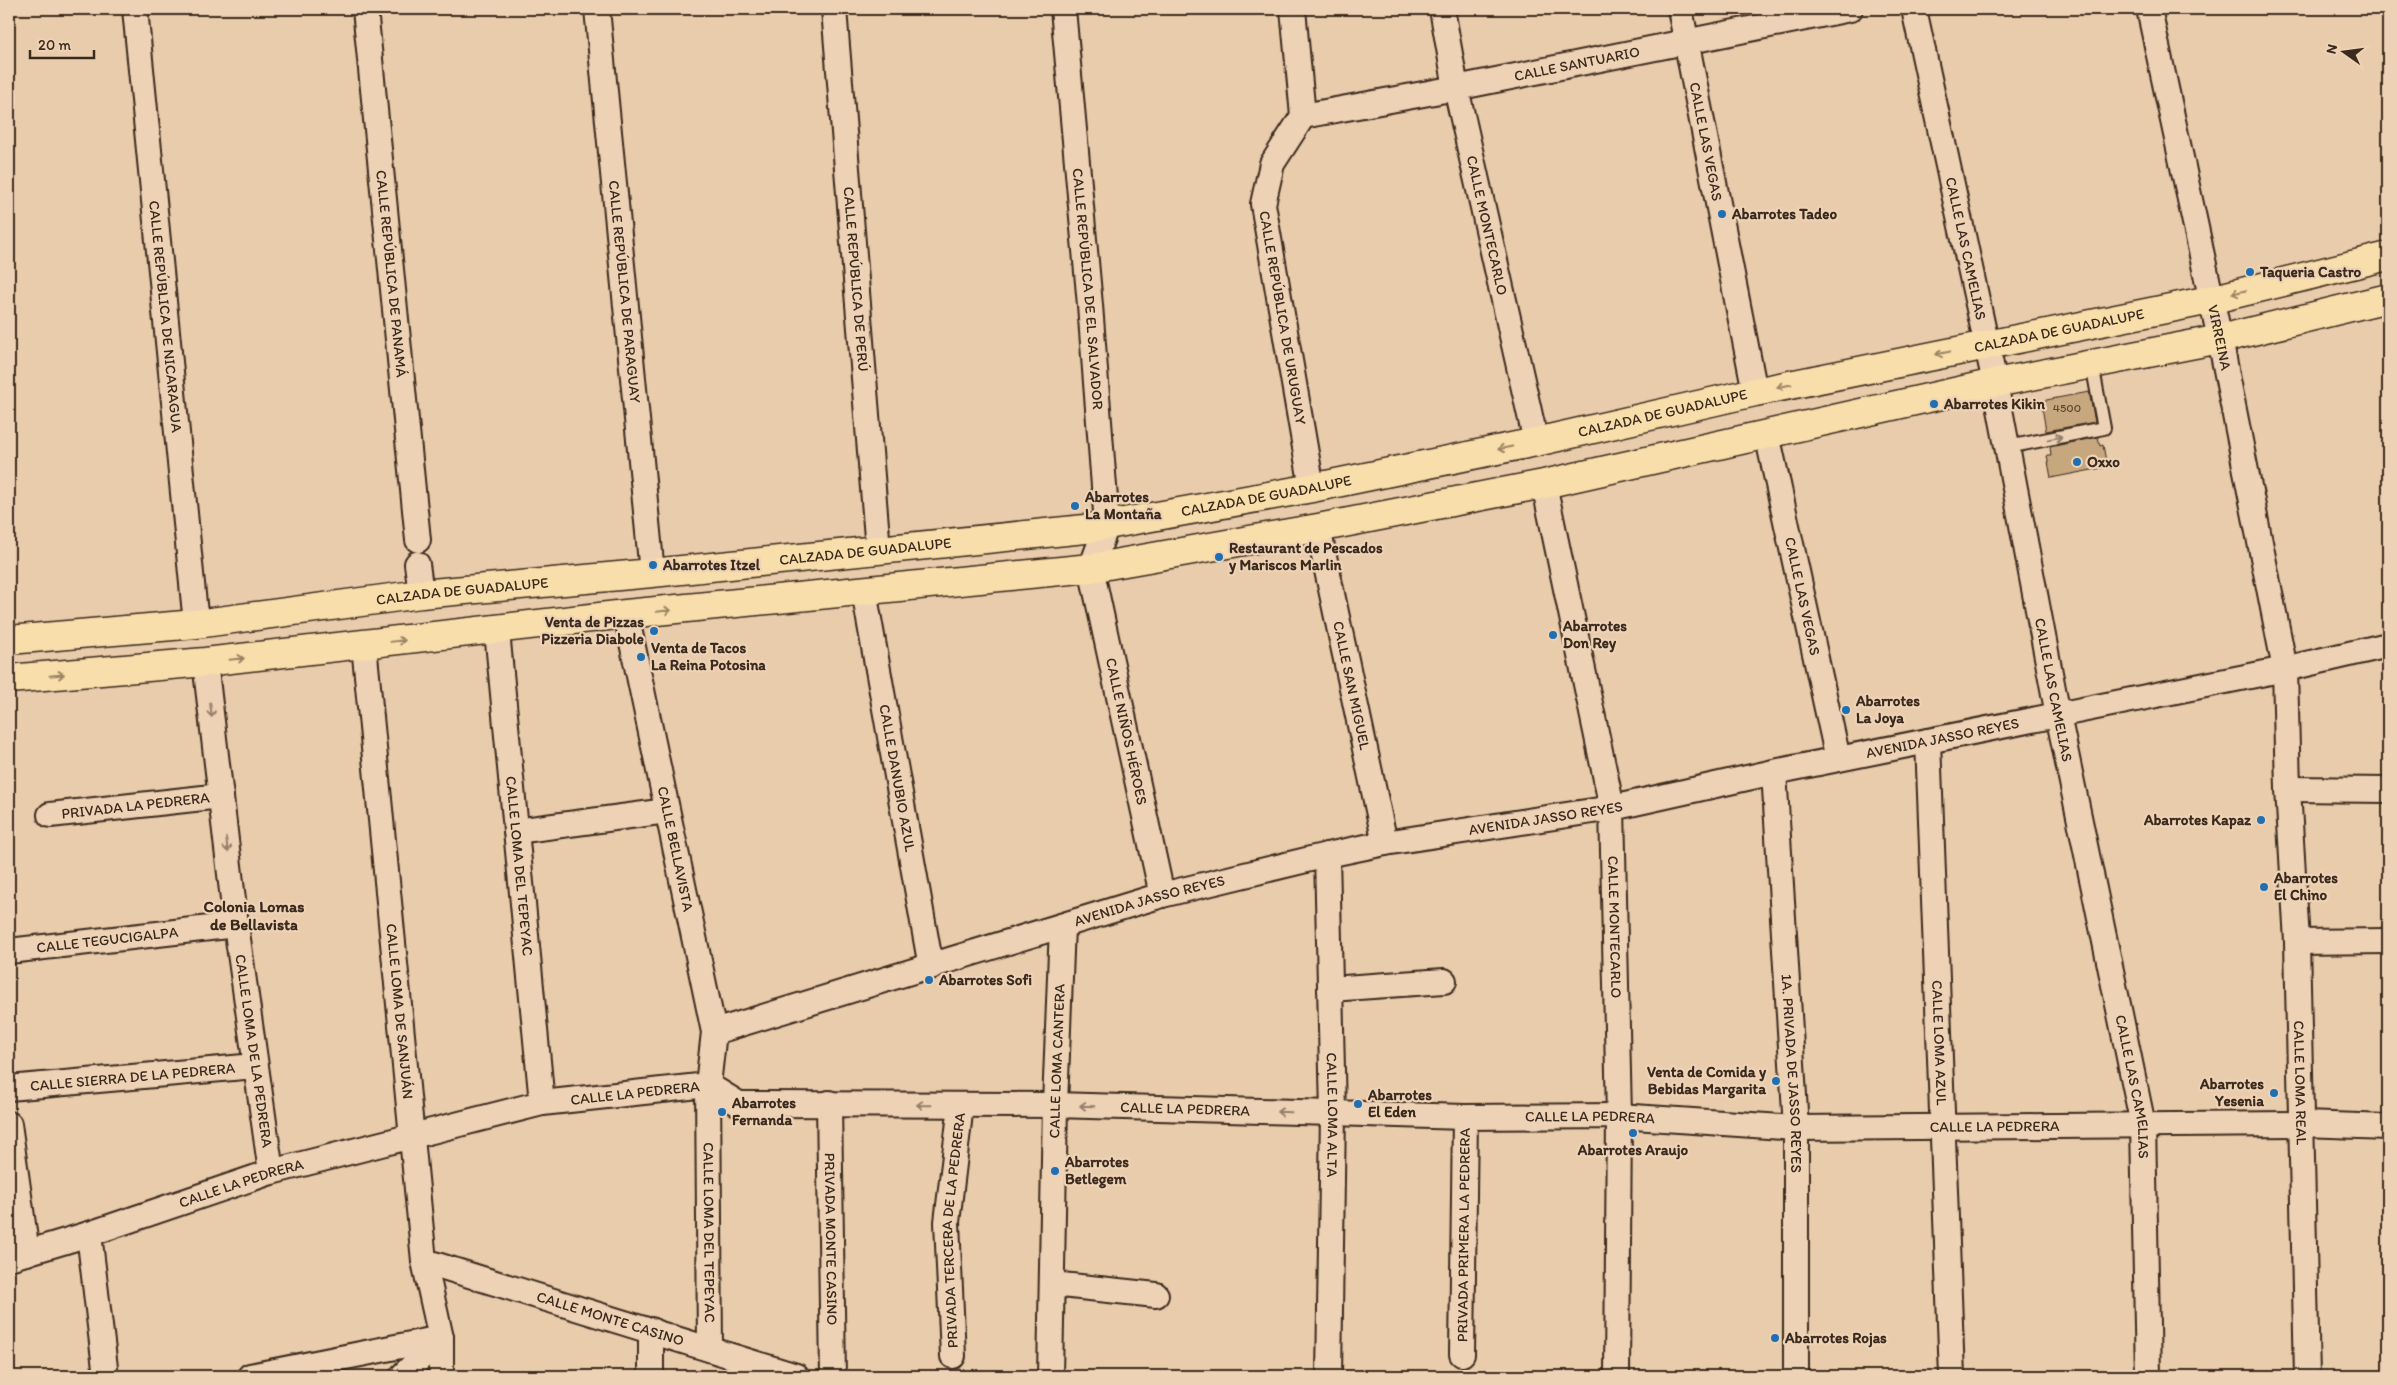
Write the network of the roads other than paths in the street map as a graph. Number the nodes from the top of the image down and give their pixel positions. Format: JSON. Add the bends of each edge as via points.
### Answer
{"nodes":[{"id":1,"x":135,"y":9,"type":"edge"},
{"id":2,"x":365,"y":9,"type":"edge"},
{"id":3,"x":597,"y":9,"type":"edge"},
{"id":4,"x":834,"y":9,"type":"edge"},
{"id":5,"x":1063,"y":9,"type":"edge"},
{"id":6,"x":1293,"y":9,"type":"edge"},
{"id":7,"x":1442,"y":9,"type":"edge"},
{"id":8,"x":1680,"y":9,"type":"edge"},
{"id":9,"x":1850,"y":9,"type":"edge"},
{"id":10,"x":1914,"y":9,"type":"edge"},
{"id":11,"x":2149,"y":9,"type":"edge"},
{"id":12,"x":1686,"y":42,"type":"junction"},
{"id":13,"x":1456,"y":88,"type":"junction"},
{"id":14,"x":1303,"y":116,"type":"junction"},
{"id":15,"x":2388,"y":256,"type":"edge"},
{"id":16,"x":2388,"y":298,"type":"edge"},
{"id":17,"x":2210,"y":300,"type":"junction"},
{"id":18,"x":2220,"y":339,"type":"junction"},
{"id":19,"x":1986,"y":344,"type":"junction"},
{"id":20,"x":2092,"y":364,"type":"junction"},
{"id":21,"x":1995,"y":383,"type":"junction"},
{"id":22,"x":1755,"y":392,"type":"junction"},
{"id":23,"x":1767,"y":434,"type":"junction"},
{"id":24,"x":1536,"y":442,"type":"junction"},
{"id":25,"x":2008,"y":447,"type":"junction"},
{"id":26,"x":1544,"y":484,"type":"junction"},
{"id":27,"x":1312,"y":488,"type":"junction"},
{"id":28,"x":1107,"y":526,"type":"junction"},
{"id":29,"x":1318,"y":528,"type":"junction"},
{"id":30,"x":418,"y":540,"type":"dead end"},
{"id":31,"x":878,"y":550,"type":"junction"},
{"id":32,"x":418,"y":564,"type":"dead end"},
{"id":33,"x":1091,"y":568,"type":"junction"},
{"id":34,"x":652,"y":573,"type":"junction"},
{"id":35,"x":864,"y":591,"type":"junction"},
{"id":36,"x":421,"y":594,"type":"junction"},
{"id":37,"x":626,"y":614,"type":"junction"},
{"id":38,"x":196,"y":624,"type":"junction"},
{"id":39,"x":497,"y":630,"type":"junction"},
{"id":40,"x":9,"y":640,"type":"edge"},
{"id":41,"x":364,"y":645,"type":"junction"},
{"id":42,"x":2388,"y":645,"type":"edge"},
{"id":43,"x":205,"y":662,"type":"junction"},
{"id":44,"x":2285,"y":669,"type":"junction"},
{"id":45,"x":9,"y":679,"type":"edge"},
{"id":46,"x":2058,"y":715,"type":"junction"},
{"id":47,"x":1928,"y":740,"type":"junction"},
{"id":48,"x":1838,"y":759,"type":"junction"},
{"id":49,"x":1774,"y":772,"type":"junction"},
{"id":50,"x":2288,"y":789,"type":"junction"},
{"id":51,"x":2388,"y":790,"type":"edge"},
{"id":52,"x":221,"y":796,"type":"junction"},
{"id":53,"x":1612,"y":808,"type":"junction"},
{"id":54,"x":667,"y":812,"type":"junction"},
{"id":55,"x":50,"y":815,"type":"dead end"},
{"id":56,"x":516,"y":831,"type":"junction"},
{"id":57,"x":1385,"y":843,"type":"junction"},
{"id":58,"x":1327,"y":855,"type":"junction"},
{"id":59,"x":1162,"y":895,"type":"junction"},
{"id":60,"x":236,"y":925,"type":"junction"},
{"id":61,"x":1062,"y":926,"type":"junction"},
{"id":62,"x":2388,"y":941,"type":"edge"},
{"id":63,"x":2297,"y":942,"type":"junction"},
{"id":64,"x":9,"y":951,"type":"edge"},
{"id":65,"x":931,"y":967,"type":"junction"},
{"id":66,"x":1444,"y":981,"type":"dead end"},
{"id":67,"x":1330,"y":989,"type":"junction"},
{"id":68,"x":714,"y":1032,"type":"junction"},
{"id":69,"x":255,"y":1066,"type":"junction"},
{"id":70,"x":708,"y":1085,"type":"junction"},
{"id":71,"x":9,"y":1088,"type":"edge"},
{"id":72,"x":542,"y":1102,"type":"junction"},
{"id":73,"x":829,"y":1103,"type":"junction"},
{"id":74,"x":961,"y":1105,"type":"junction"},
{"id":75,"x":1055,"y":1105,"type":"junction"},
{"id":76,"x":1333,"y":1114,"type":"junction"},
{"id":77,"x":1619,"y":1116,"type":"junction"},
{"id":78,"x":1465,"y":1117,"type":"junction"},
{"id":79,"x":9,"y":1124,"type":"edge"},
{"id":80,"x":2303,"y":1124,"type":"junction"},
{"id":81,"x":2143,"y":1125,"type":"junction"},
{"id":82,"x":1796,"y":1128,"type":"junction"},
{"id":83,"x":1942,"y":1128,"type":"junction"},
{"id":84,"x":2388,"y":1128,"type":"edge"},
{"id":85,"x":412,"y":1137,"type":"junction"},
{"id":86,"x":271,"y":1172,"type":"junction"},
{"id":87,"x":89,"y":1234,"type":"junction"},
{"id":88,"x":18,"y":1255,"type":"edge"},
{"id":89,"x":424,"y":1261,"type":"junction"},
{"id":90,"x":1052,"y":1284,"type":"junction"},
{"id":91,"x":1156,"y":1294,"type":"dead end"},
{"id":92,"x":651,"y":1330,"type":"junction"},
{"id":93,"x":441,"y":1338,"type":"junction"},
{"id":94,"x":710,"y":1349,"type":"junction"},
{"id":95,"x":1462,"y":1354,"type":"dead end"},
{"id":96,"x":953,"y":1356,"type":"dead end"},
{"id":97,"x":106,"y":1376,"type":"edge"},
{"id":98,"x":250,"y":1376,"type":"edge"},
{"id":99,"x":402,"y":1376,"type":"edge"},
{"id":100,"x":441,"y":1376,"type":"edge"},
{"id":101,"x":651,"y":1376,"type":"edge"},
{"id":102,"x":796,"y":1376,"type":"edge"},
{"id":103,"x":833,"y":1376,"type":"edge"},
{"id":104,"x":1050,"y":1376,"type":"edge"},
{"id":105,"x":1329,"y":1376,"type":"edge"},
{"id":106,"x":1617,"y":1376,"type":"edge"},
{"id":107,"x":1796,"y":1376,"type":"edge"},
{"id":108,"x":1952,"y":1376,"type":"edge"},
{"id":109,"x":2148,"y":1376,"type":"edge"},
{"id":110,"x":2307,"y":1376,"type":"edge"}],
"edges":[{"from":1,"to":38,"type":"street","name":"CALLE REPÚBLICA DE NICARAGUA"},
{"from":2,"to":30,"type":"street","name":"CALLE REPÚBLICA DE PANAMÁ"},
{"from":3,"to":34,"type":"street","name":"CALLE REPÚBLICA DE PARAGUAY"},
{"from":4,"to":31,"type":"street","name":"CALLE REPÚBLICA DE PERÚ"},
{"from":5,"to":28,"type":"street","name":"CALLE REPÚBLICA DE EL SALVADOR"},
{"from":6,"to":14,"type":"street"},
{"from":7,"to":13,"type":"street","name":"CALLE MONTECARLO"},
{"from":8,"to":12,"type":"street","name":"CALLE LAS VEGAS"},
{"from":9,"to":12,"type":"street","name":"CALLE SANTUARIO"},
{"from":10,"to":19,"type":"street","name":"CALLE LAS CAMELIAS"},
{"from":11,"to":17,"type":"street","name":"VIRREINA"},
{"from":12,"to":13,"type":"street","name":"CALLE SANTUARIO"},
{"from":12,"to":22,"type":"street","name":"CALLE LAS VEGAS"},
{"from":13,"to":14,"type":"street","name":"CALLE SANTUARIO"},
{"from":13,"to":24,"type":"street","name":"CALLE MONTECARLO"},
{"from":14,"to":27,"type":"street","name":"CALLE REPÚBLICA DE URUGUAY","via":[[1272,164],[1263,204]]},
{"from":15,"to":17,"type":"main road","name":"CALZADA DE GUADALUPE","one_way":true},
{"from":16,"to":18,"type":"main road"},
{"from":17,"to":18,"type":"street","name":"VIRREINA"},
{"from":17,"to":19,"type":"main road","name":"CALZADA DE GUADALUPE"},
{"from":18,"to":20,"type":"main road"},
{"from":18,"to":44,"type":"street","name":"VIRREINA"},
{"from":19,"to":21,"type":"street","name":"CALLE LAS CAMELIAS"},
{"from":19,"to":22,"type":"main road","name":"CALZADA DE GUADALUPE","one_way":true},
{"from":20,"to":21,"type":"main road"},
{"from":25,"to":20,"type":"lane","one_way":true,"via":[[2104,428]]},
{"from":21,"to":23,"type":"main road"},
{"from":21,"to":25,"type":"street","name":"CALLE LAS CAMELIAS"},
{"from":22,"to":24,"type":"main road","name":"CALZADA DE GUADALUPE"},
{"from":23,"to":26,"type":"main road"},
{"from":23,"to":48,"type":"street","name":"CALLE LAS VEGAS"},
{"from":24,"to":27,"type":"main road","name":"CALZADA DE GUADALUPE","one_way":true},
{"from":25,"to":46,"type":"street","name":"CALLE LAS CAMELIAS"},
{"from":26,"to":29,"type":"main road"},
{"from":26,"to":53,"type":"street","name":"CALLE MONTECARLO"},
{"from":27,"to":28,"type":"main road","name":"CALZADA DE GUADALUPE"},
{"from":28,"to":31,"type":"main road","name":"CALZADA DE GUADALUPE"},
{"from":28,"to":33,"type":"street","name":"CALLE REPÚBLICA DE EL SALVADOR"},
{"from":29,"to":33,"type":"main road"},
{"from":29,"to":57,"type":"street","name":"CALLE SAN MIGUEL"},
{"from":31,"to":34,"type":"main road","name":"CALZADA DE GUADALUPE"},
{"from":32,"to":36,"type":"street"},
{"from":33,"to":35,"type":"main road"},
{"from":33,"to":59,"type":"street","name":"CALLE NIÑOS HÉROES"},
{"from":34,"to":36,"type":"main road","name":"CALZADA DE GUADALUPE"},
{"from":37,"to":35,"type":"main road","one_way":true},
{"from":35,"to":65,"type":"street","name":"CALLE DANUBIO AZUL"},
{"from":36,"to":38,"type":"main road","name":"CALZADA DE GUADALUPE"},
{"from":37,"to":39,"type":"main road"},
{"from":37,"to":54,"type":"street","name":"CALLE BELLAVISTA"},
{"from":38,"to":40,"type":"main road","name":"CALZADA DE GUADALUPE"},
{"from":41,"to":39,"type":"main road","one_way":true},
{"from":39,"to":56,"type":"street","name":"CALLE LOMA DEL TEPEYAC"},
{"from":43,"to":41,"type":"main road","one_way":true},
{"from":41,"to":85,"type":"street","name":"CALLE LOMA DE SANJUÁN"},
{"from":42,"to":44,"type":"street","name":"AVENIDA JASSO REYES"},
{"from":45,"to":43,"type":"main road","one_way":true},
{"from":43,"to":52,"type":"street","name":"CALLE LOMA DE LA PEDRERA","one_way":true},
{"from":44,"to":46,"type":"street","name":"AVENIDA JASSO REYES"},
{"from":44,"to":50,"type":"street","name":"CALLE LOMA REAL"},
{"from":46,"to":47,"type":"street","name":"AVENIDA JASSO REYES"},
{"from":46,"to":81,"type":"street","name":"CALLE LAS CAMELIAS"},
{"from":47,"to":48,"type":"street","name":"AVENIDA JASSO REYES"},
{"from":47,"to":83,"type":"street","name":"CALLE LOMA AZUL"},
{"from":48,"to":49,"type":"street","name":"AVENIDA JASSO REYES"},
{"from":49,"to":53,"type":"street","name":"AVENIDA JASSO REYES"},
{"from":49,"to":82,"type":"street","name":"1A. PRIVADA DE JASSO REYES"},
{"from":50,"to":51,"type":"street"},
{"from":50,"to":63,"type":"street","name":"CALLE LOMA REAL"},
{"from":52,"to":55,"type":"street","name":"PRIVADA LA PEDRERA"},
{"from":52,"to":60,"type":"street","name":"CALLE LOMA DE LA PEDRERA","one_way":true},
{"from":53,"to":57,"type":"street","name":"AVENIDA JASSO REYES"},
{"from":53,"to":77,"type":"street","name":"CALLE MONTECARLO"},
{"from":54,"to":56,"type":"street"},
{"from":54,"to":68,"type":"street","name":"CALLE BELLAVISTA"},
{"from":56,"to":72,"type":"street","name":"CALLE LOMA DEL TEPEYAC"},
{"from":57,"to":58,"type":"street","name":"AVENIDA JASSO REYES"},
{"from":58,"to":59,"type":"street","name":"AVENIDA JASSO REYES"},
{"from":58,"to":67,"type":"street","name":"CALLE LOMA ALTA"},
{"from":59,"to":61,"type":"street","name":"AVENIDA JASSO REYES"},
{"from":60,"to":64,"type":"street","name":"CALLE TEGUCIGALPA"},
{"from":60,"to":69,"type":"street","name":"CALLE LOMA DE LA PEDRERA"},
{"from":61,"to":65,"type":"street","name":"AVENIDA JASSO REYES"},
{"from":61,"to":75,"type":"street","name":"CALLE LOMA CANTERA"},
{"from":62,"to":63,"type":"street"},
{"from":63,"to":80,"type":"street","name":"CALLE LOMA REAL"},
{"from":65,"to":68,"type":"street","name":"AVENIDA JASSO REYES"},
{"from":66,"to":67,"type":"street"},
{"from":67,"to":76,"type":"street","name":"CALLE LOMA ALTA"},
{"from":68,"to":70,"type":"street","name":"CALLE BELLAVISTA"},
{"from":69,"to":71,"type":"street","name":"CALLE SIERRA DE LA PEDRERA"},
{"from":69,"to":86,"type":"street","name":"CALLE LOMA DE LA PEDRERA"},
{"from":70,"to":72,"type":"street","name":"CALLE LA PEDRERA"},
{"from":70,"to":73,"type":"street","name":"CALLE LA PEDRERA","via":[[739,1104]]},
{"from":70,"to":94,"type":"street","name":"CALLE LOMA DEL TEPEYAC"},
{"from":72,"to":85,"type":"street","name":"CALLE LA PEDRERA"},
{"from":74,"to":73,"type":"street","name":"CALLE LA PEDRERA","one_way":true},
{"from":73,"to":103,"type":"street","name":"PRIVADA MONTE CASINO"},
{"from":74,"to":75,"type":"street","name":"CALLE LA PEDRERA"},
{"from":74,"to":96,"type":"street","name":"PRIVADA TERCERA DE LA PEDRERA","via":[[947,1222]]},
{"from":76,"to":75,"type":"street","name":"CALLE LA PEDRERA","one_way":true},
{"from":75,"to":90,"type":"street","name":"CALLE LOMA CANTERA"},
{"from":76,"to":78,"type":"street","name":"CALLE LA PEDRERA"},
{"from":76,"to":105,"type":"street","name":"CALLE LOMA ALTA"},
{"from":77,"to":78,"type":"street","name":"CALLE LA PEDRERA"},
{"from":77,"to":82,"type":"street","name":"CALLE LA PEDRERA"},
{"from":77,"to":106,"type":"street","name":"CALLE MONTECARLO"},
{"from":78,"to":95,"type":"street","name":"PRIVADA PRIMERA LA PEDRERA"},
{"from":79,"to":88,"type":"street"},
{"from":80,"to":81,"type":"street","name":"CALLE LA PEDRERA"},
{"from":80,"to":84,"type":"street","name":"CALLE LA PEDRERA"},
{"from":80,"to":110,"type":"street","name":"CALLE LOMA REAL"},
{"from":81,"to":83,"type":"street","name":"CALLE LA PEDRERA"},
{"from":81,"to":109,"type":"street","name":"CALLE LAS CAMELIAS"},
{"from":82,"to":83,"type":"street","name":"CALLE LA PEDRERA"},
{"from":82,"to":107,"type":"street","name":"1A. PRIVADA DE JASSO REYES"},
{"from":83,"to":108,"type":"street","name":"CALLE LOMA AZUL"},
{"from":85,"to":86,"type":"street","name":"CALLE LA PEDRERA"},
{"from":85,"to":89,"type":"street","name":"CALLE LOMA DE SANJUÁN"},
{"from":86,"to":87,"type":"street","name":"CALLE LA PEDRERA"},
{"from":87,"to":88,"type":"street","name":"CALLE LA PEDRERA"},
{"from":87,"to":97,"type":"street"},
{"from":89,"to":92,"type":"street","name":"CALLE MONTE CASINO"},
{"from":89,"to":93,"type":"street","name":"CALLE LOMA DE SANJUÁN"},
{"from":90,"to":91,"type":"street"},
{"from":90,"to":104,"type":"street","name":"CALLE LOMA CANTERA"},
{"from":92,"to":94,"type":"street","name":"CALLE MONTE CASINO"},
{"from":92,"to":101,"type":"street"},
{"from":93,"to":98,"type":"street"},
{"from":93,"to":99,"type":"street"},
{"from":93,"to":100,"type":"street","name":"CALLE LOMA DE SANJUÁN"},
{"from":94,"to":102,"type":"street","name":"CALLE MONTE CASINO"}]}
